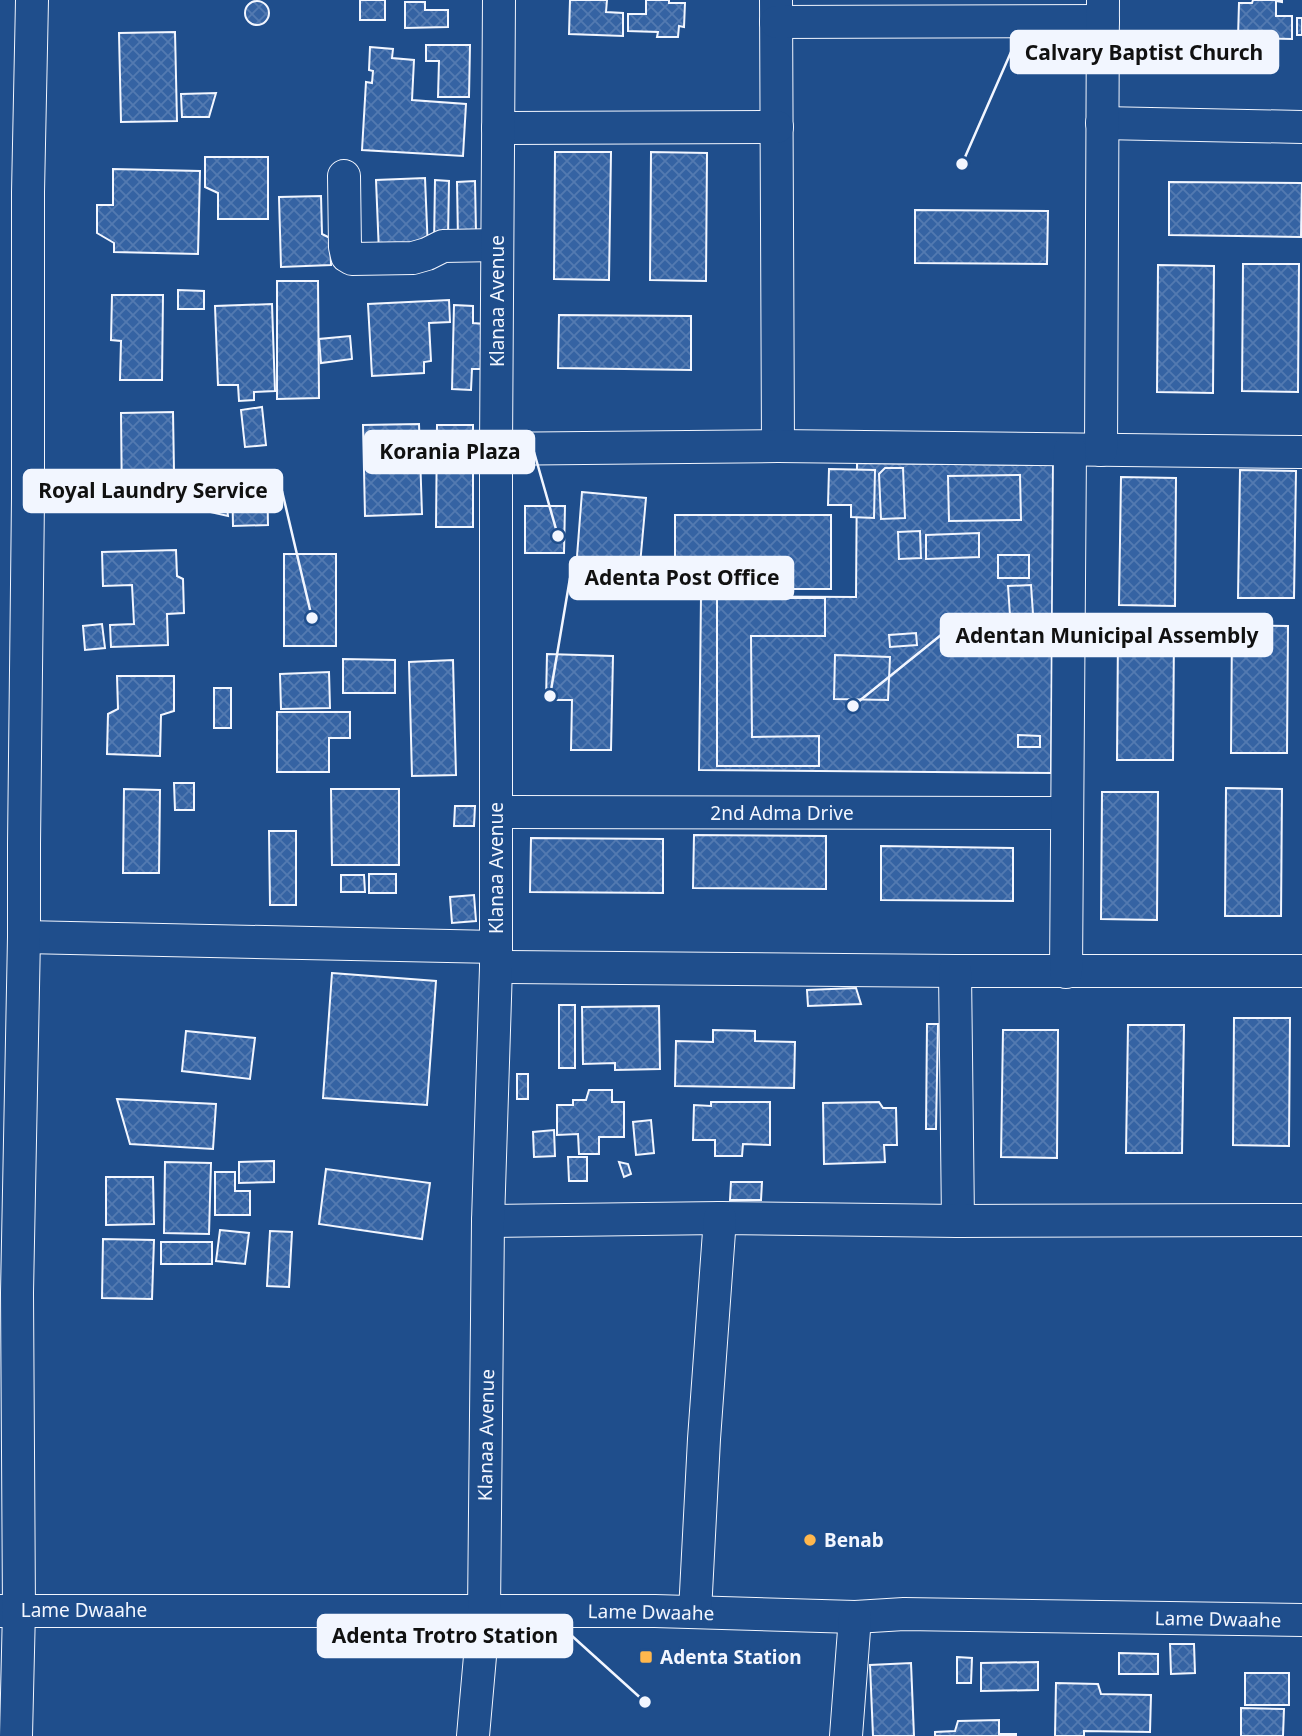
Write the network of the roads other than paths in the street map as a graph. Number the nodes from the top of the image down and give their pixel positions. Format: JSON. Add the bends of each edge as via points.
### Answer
{"nodes":[{"id":1,"x":32,"y":0,"type":"edge"},
{"id":2,"x":499,"y":0,"type":"edge"},
{"id":3,"x":1103,"y":10,"type":"edge"},
{"id":4,"x":776,"y":11,"type":"edge"},
{"id":5,"x":1102,"y":124,"type":"junction"},
{"id":6,"x":777,"y":127,"type":"junction"},
{"id":7,"x":1302,"y":127,"type":"edge"},
{"id":8,"x":498,"y":128,"type":"junction"},
{"id":9,"x":344,"y":176,"type":"dead end"},
{"id":10,"x":14,"y":192,"type":"edge"},
{"id":11,"x":497,"y":245,"type":"junction"},
{"id":12,"x":778,"y":446,"type":"junction"},
{"id":13,"x":496,"y":449,"type":"junction"},
{"id":14,"x":1070,"y":450,"type":"junction"},
{"id":15,"x":1101,"y":450,"type":"junction"},
{"id":16,"x":1302,"y":452,"type":"edge"},
{"id":17,"x":14,"y":498,"type":"edge"},
{"id":18,"x":496,"y":812,"type":"junction"},
{"id":19,"x":1068,"y":813,"type":"junction"},
{"id":20,"x":12,"y":843,"type":"edge"},
{"id":21,"x":24,"y":937,"type":"junction"},
{"id":22,"x":496,"y":957,"type":"junction"},
{"id":23,"x":955,"y":971,"type":"junction"},
{"id":24,"x":1302,"y":971,"type":"edge"},
{"id":25,"x":1066,"y":972,"type":"junction"},
{"id":26,"x":720,"y":1218,"type":"junction"},
{"id":27,"x":1302,"y":1220,"type":"edge"},
{"id":28,"x":488,"y":1221,"type":"junction"},
{"id":29,"x":958,"y":1221,"type":"junction"},
{"id":30,"x":8,"y":1293,"type":"edge"},
{"id":31,"x":9,"y":1610,"type":"edge"},
{"id":32,"x":484,"y":1611,"type":"junction"},
{"id":33,"x":695,"y":1612,"type":"junction"},
{"id":34,"x":855,"y":1618,"type":"junction"},
{"id":35,"x":1302,"y":1620,"type":"edge"},
{"id":36,"x":16,"y":1736,"type":"edge"},
{"id":37,"x":473,"y":1736,"type":"edge"},
{"id":38,"x":846,"y":1736,"type":"edge"}],
"edges":[{"from":1,"to":10,"type":"street"},
{"from":2,"to":8,"type":"street","name":"Klanaa Avenue"},
{"from":3,"to":4,"type":"street"},
{"from":3,"to":5,"type":"street"},
{"from":4,"to":6,"type":"street"},
{"from":5,"to":7,"type":"street"},
{"from":5,"to":15,"type":"street"},
{"from":6,"to":8,"type":"street"},
{"from":6,"to":12,"type":"street"},
{"from":8,"to":11,"type":"street","name":"Klanaa Avenue"},
{"from":9,"to":11,"type":"street","via":[[345,247],[352,259],[413,258],[453,244]]},
{"from":10,"to":17,"type":"street"},
{"from":11,"to":13,"type":"street","name":"Klanaa Avenue"},
{"from":12,"to":13,"type":"street"},
{"from":12,"to":14,"type":"street"},
{"from":13,"to":18,"type":"street","name":"Klanaa Avenue"},
{"from":14,"to":15,"type":"street"},
{"from":14,"to":19,"type":"street"},
{"from":15,"to":16,"type":"street"},
{"from":17,"to":20,"type":"street"},
{"from":18,"to":19,"type":"street","name":"2nd Adma Drive"},
{"from":18,"to":22,"type":"street","name":"Klanaa Avenue"},
{"from":19,"to":25,"type":"street"},
{"from":20,"to":21,"type":"street"},
{"from":21,"to":22,"type":"street"},
{"from":21,"to":30,"type":"street"},
{"from":22,"to":23,"type":"street"},
{"from":22,"to":28,"type":"street","name":"Klanaa Avenue"},
{"from":23,"to":25,"type":"street"},
{"from":23,"to":29,"type":"street"},
{"from":24,"to":25,"type":"street"},
{"from":26,"to":28,"type":"street"},
{"from":26,"to":29,"type":"street"},
{"from":26,"to":33,"type":"street"},
{"from":27,"to":29,"type":"street"},
{"from":28,"to":32,"type":"street","name":"Klanaa Avenue"},
{"from":30,"to":31,"type":"street"},
{"from":31,"to":32,"type":"street","name":"Lame Dwaahe"},
{"from":31,"to":36,"type":"street"},
{"from":32,"to":33,"type":"street","name":"Lame Dwaahe"},
{"from":32,"to":37,"type":"street","name":"Klanaa Avenue"},
{"from":33,"to":34,"type":"street","name":"Lame Dwaahe"},
{"from":34,"to":35,"type":"street","name":"Lame Dwaahe","via":[[904,1614]]},
{"from":34,"to":38,"type":"street"}]}
